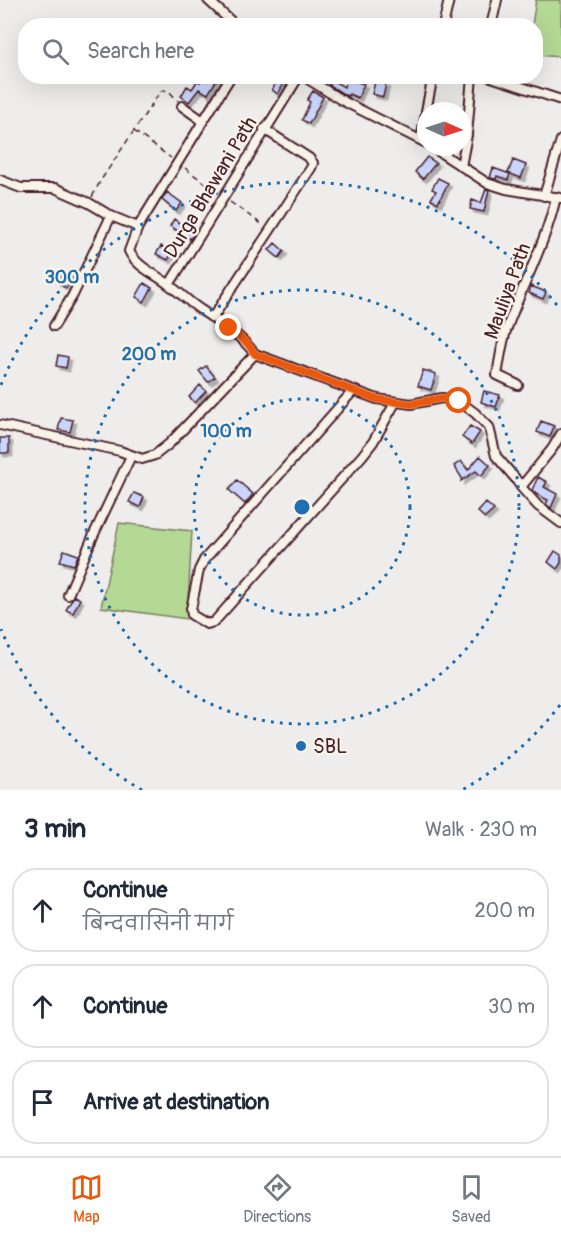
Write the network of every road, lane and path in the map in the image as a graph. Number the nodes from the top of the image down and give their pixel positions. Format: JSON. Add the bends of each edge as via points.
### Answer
{"nodes":[{"id":1,"x":207,"y":0,"type":"edge"},
{"id":2,"x":448,"y":0,"type":"edge"},
{"id":3,"x":497,"y":0,"type":"edge"},
{"id":4,"x":227,"y":18,"type":"edge"},
{"id":5,"x":445,"y":18,"type":"edge"},
{"id":6,"x":493,"y":18,"type":"edge"},
{"id":7,"x":226,"y":84,"type":"edge"},
{"id":8,"x":295,"y":84,"type":"edge"},
{"id":9,"x":314,"y":84,"type":"edge"},
{"id":10,"x":431,"y":84,"type":"edge"},
{"id":11,"x":471,"y":84,"type":"edge"},
{"id":12,"x":512,"y":84,"type":"edge"},
{"id":13,"x":561,"y":100,"type":"edge"},
{"id":14,"x":428,"y":102,"type":"edge"},
{"id":15,"x":182,"y":106,"type":"joint"},
{"id":16,"x":203,"y":121,"type":"junction"},
{"id":17,"x":264,"y":129,"type":"junction"},
{"id":18,"x":417,"y":139,"type":"edge"},
{"id":19,"x":561,"y":140,"type":"edge"},
{"id":20,"x":446,"y":156,"type":"edge"},
{"id":21,"x":461,"y":166,"type":"junction"},
{"id":22,"x":0,"y":180,"type":"edge"},
{"id":23,"x":544,"y":196,"type":"junction"},
{"id":24,"x":224,"y":198,"type":"junction"},
{"id":25,"x":559,"y":198,"type":"edge"},
{"id":26,"x":89,"y":203,"type":"junction"},
{"id":27,"x":111,"y":216,"type":"junction"},
{"id":28,"x":138,"y":227,"type":"junction"},
{"id":29,"x":271,"y":231,"type":"junction"},
{"id":30,"x":169,"y":285,"type":"junction"},
{"id":31,"x":213,"y":317,"type":"junction"},
{"id":32,"x":54,"y":326,"type":"dead end"},
{"id":33,"x":255,"y":354,"type":"junction"},
{"id":34,"x":518,"y":385,"type":"dead end"},
{"id":35,"x":354,"y":391,"type":"junction"},
{"id":36,"x":395,"y":403,"type":"junction"},
{"id":37,"x":0,"y":425,"type":"edge"},
{"id":38,"x":561,"y":434,"type":"edge"},
{"id":39,"x":131,"y":456,"type":"junction"},
{"id":40,"x":521,"y":487,"type":"junction"},
{"id":41,"x":561,"y":523,"type":"edge"},
{"id":42,"x":68,"y":595,"type":"dead end"}],
"edges":[{"from":1,"to":4,"type":"street"},
{"from":2,"to":5,"type":"street"},
{"from":3,"to":6,"type":"street"},
{"from":7,"to":16,"type":"street"},
{"from":8,"to":17,"type":"street","name":"Durga Bhawani Path"},
{"from":9,"to":18,"type":"street"},
{"from":10,"to":14,"type":"street"},
{"from":11,"to":21,"type":"street"},
{"from":12,"to":13,"type":"street"},
{"from":15,"to":16,"type":"street"},
{"from":15,"to":26,"type":"path","via":[[169,92],[160,92]]},
{"from":16,"to":28,"type":"street"},
{"from":17,"to":24,"type":"street","name":"Durga Bhawani Path"},
{"from":17,"to":29,"type":"street","via":[[313,163]]},
{"from":19,"to":23,"type":"street"},
{"from":20,"to":21,"type":"street"},
{"from":21,"to":23,"type":"street","via":[[487,183]]},
{"from":22,"to":26,"type":"street","via":[[21,188],[55,188]]},
{"from":23,"to":25,"type":"street"},
{"from":24,"to":29,"type":"path"},
{"from":24,"to":30,"type":"street","name":"Durga Bhawani Path"},
{"from":25,"to":34,"type":"street","name":"Mauliya Path","via":[[507,327],[497,375]]},
{"from":26,"to":27,"type":"street"},
{"from":27,"to":28,"type":"street"},
{"from":27,"to":32,"type":"street"},
{"from":28,"to":30,"type":"street","via":[[129,251]]},
{"from":29,"to":31,"type":"street"},
{"from":30,"to":31,"type":"street"},
{"from":31,"to":33,"type":"street","via":[[239,335]]},
{"from":33,"to":35,"type":"street"},
{"from":33,"to":39,"type":"street","via":[[160,451],[147,459]]},
{"from":35,"to":36,"type":"street"},
{"from":35,"to":36,"type":"street","via":[[204,560],[192,615],[207,624],[214,622],[362,456]]},
{"from":36,"to":40,"type":"street","via":[[442,398],[459,401],[489,426],[496,456]]},
{"from":37,"to":39,"type":"street"},
{"from":38,"to":40,"type":"street"},
{"from":39,"to":42,"type":"street"},
{"from":40,"to":41,"type":"street"}]}
